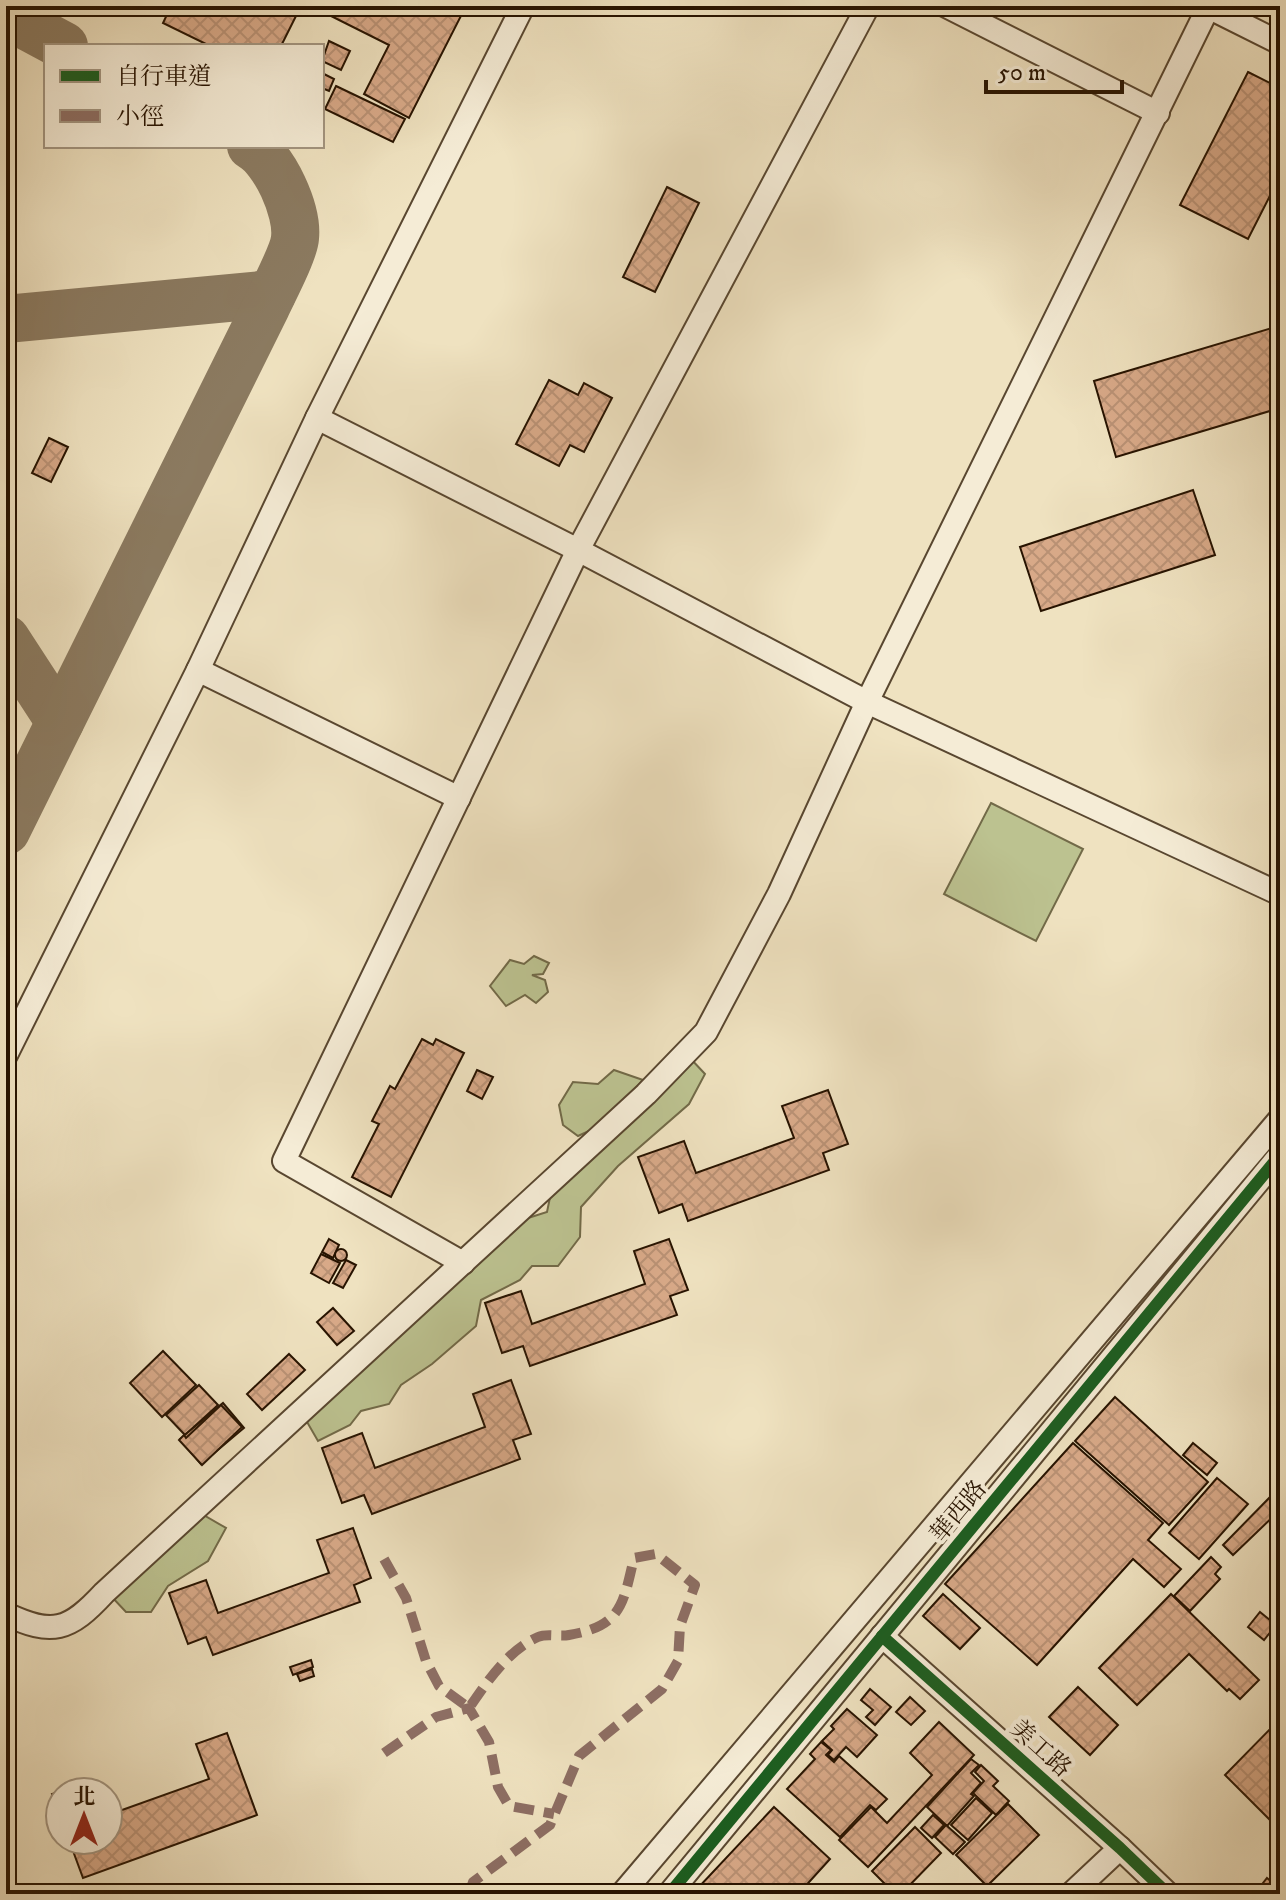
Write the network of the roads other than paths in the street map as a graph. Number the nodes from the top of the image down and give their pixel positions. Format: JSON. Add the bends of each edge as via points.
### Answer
{"nodes":[{"id":1,"x":523,"y":6,"type":"edge"},
{"id":2,"x":868,"y":6,"type":"edge"},
{"id":3,"x":946,"y":6,"type":"edge"},
{"id":4,"x":1209,"y":6,"type":"edge"},
{"id":5,"x":1280,"y":43,"type":"edge"},
{"id":6,"x":1158,"y":113,"type":"junction"},
{"id":7,"x":317,"y":418,"type":"junction"},
{"id":8,"x":578,"y":550,"type":"junction"},
{"id":9,"x":198,"y":670,"type":"junction"},
{"id":10,"x":867,"y":702,"type":"junction"},
{"id":11,"x":459,"y":798,"type":"junction"},
{"id":12,"x":1280,"y":894,"type":"edge"},
{"id":13,"x":6,"y":1055,"type":"edge"},
{"id":14,"x":1280,"y":1119,"type":"edge"},
{"id":15,"x":1280,"y":1155,"type":"edge"},
{"id":16,"x":463,"y":1263,"type":"junction"},
{"id":17,"x":6,"y":1614,"type":"edge"},
{"id":18,"x":882,"y":1636,"type":"junction"},
{"id":19,"x":1120,"y":1848,"type":"junction"},
{"id":20,"x":622,"y":1894,"type":"edge"},
{"id":21,"x":669,"y":1894,"type":"edge"},
{"id":22,"x":1071,"y":1894,"type":"edge"},
{"id":23,"x":1168,"y":1894,"type":"edge"}],
"edges":[{"from":1,"to":7,"type":"street"},
{"from":2,"to":8,"type":"street"},
{"from":3,"to":6,"type":"street"},
{"from":4,"to":5,"type":"street"},
{"from":4,"to":6,"type":"street"},
{"from":6,"to":10,"type":"street"},
{"from":7,"to":8,"type":"street"},
{"from":7,"to":9,"type":"street"},
{"from":8,"to":10,"type":"street"},
{"from":8,"to":11,"type":"street"},
{"from":9,"to":11,"type":"street"},
{"from":9,"to":13,"type":"street"},
{"from":10,"to":12,"type":"street"},
{"from":10,"to":16,"type":"street","via":[[779,894],[706,1032]]},
{"from":11,"to":16,"type":"street","via":[[284,1161]]},
{"from":14,"to":20,"type":"street"},
{"from":15,"to":18,"type":"street","name":"華西路"},
{"from":16,"to":17,"type":"street","via":[[85,1613],[40,1628]]},
{"from":18,"to":19,"type":"street","name":"美工路"},
{"from":18,"to":21,"type":"street","name":"華西路"},
{"from":19,"to":22,"type":"street"},
{"from":19,"to":23,"type":"street","name":"美工路"}]}
